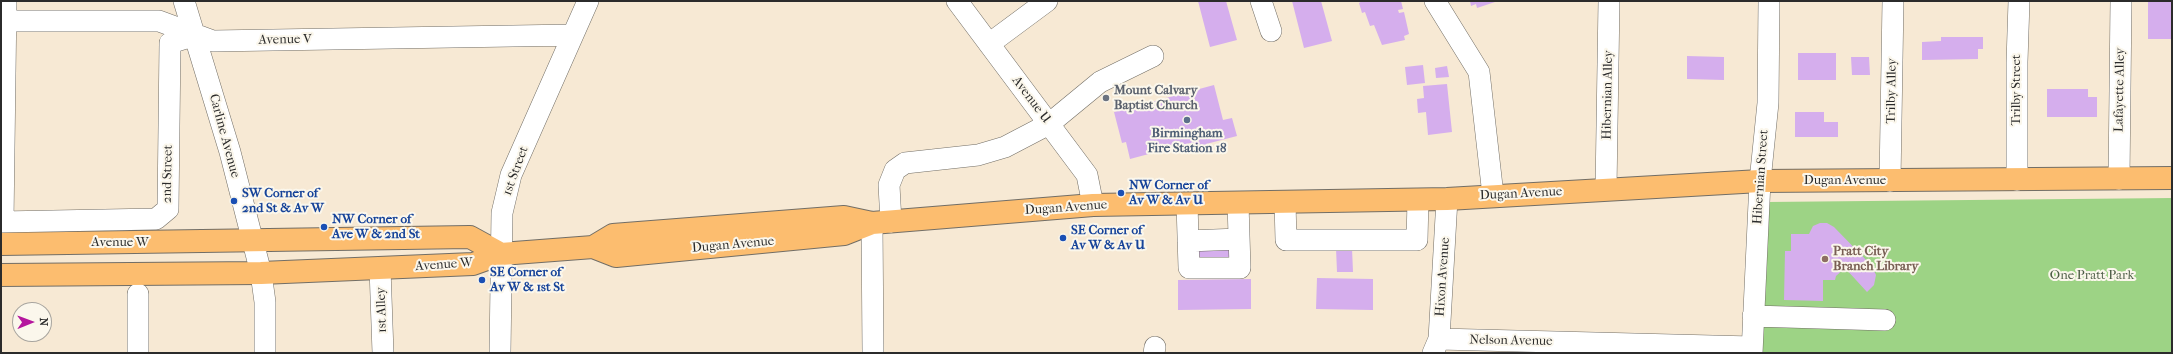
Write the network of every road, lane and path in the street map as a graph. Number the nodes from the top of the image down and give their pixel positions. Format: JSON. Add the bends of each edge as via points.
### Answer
{"nodes":[{"id":1,"x":184,"y":1,"type":"edge"},
{"id":2,"x":588,"y":1,"type":"edge"},
{"id":3,"x":957,"y":1,"type":"edge"},
{"id":4,"x":1047,"y":1,"type":"edge"},
{"id":5,"x":1261,"y":1,"type":"edge"},
{"id":6,"x":1435,"y":1,"type":"edge"},
{"id":7,"x":1610,"y":1,"type":"edge"},
{"id":8,"x":1770,"y":1,"type":"edge"},
{"id":9,"x":1893,"y":1,"type":"edge"},
{"id":10,"x":2019,"y":1,"type":"edge"},
{"id":11,"x":2121,"y":1,"type":"edge"},
{"id":12,"x":4,"y":15,"type":"edge"},
{"id":13,"x":1271,"y":31,"type":"dead end"},
{"id":14,"x":196,"y":35,"type":"junction"},
{"id":15,"x":572,"y":35,"type":"junction"},
{"id":16,"x":989,"y":44,"type":"junction"},
{"id":17,"x":1153,"y":56,"type":"dead end"},
{"id":18,"x":1048,"y":124,"type":"junction"},
{"id":19,"x":2172,"y":178,"type":"edge"},
{"id":20,"x":2119,"y":179,"type":"junction"},
{"id":21,"x":2016,"y":180,"type":"junction"},
{"id":22,"x":1760,"y":181,"type":"junction"},
{"id":23,"x":1890,"y":181,"type":"junction"},
{"id":24,"x":1606,"y":189,"type":"junction"},
{"id":25,"x":1493,"y":195,"type":"junction"},
{"id":26,"x":1447,"y":199,"type":"junction"},
{"id":27,"x":1418,"y":200,"type":"junction"},
{"id":28,"x":1285,"y":202,"type":"junction"},
{"id":29,"x":1238,"y":203,"type":"junction"},
{"id":30,"x":1187,"y":204,"type":"junction"},
{"id":31,"x":1093,"y":205,"type":"junction"},
{"id":32,"x":2,"y":222,"type":"edge"},
{"id":33,"x":881,"y":223,"type":"junction"},
{"id":34,"x":1239,"y":239,"type":"junction"},
{"id":35,"x":253,"y":241,"type":"junction"},
{"id":36,"x":1188,"y":241,"type":"junction"},
{"id":37,"x":1,"y":244,"type":"edge"},
{"id":38,"x":501,"y":254,"type":"junction"},
{"id":39,"x":380,"y":268,"type":"junction"},
{"id":40,"x":261,"y":273,"type":"junction"},
{"id":41,"x":1,"y":275,"type":"edge"},
{"id":42,"x":138,"y":294,"type":"dead end"},
{"id":43,"x":1753,"y":316,"type":"junction"},
{"id":44,"x":1885,"y":320,"type":"dead end"},
{"id":45,"x":1436,"y":346,"type":"edge"},
{"id":46,"x":1752,"y":350,"type":"edge"},
{"id":47,"x":138,"y":353,"type":"edge"},
{"id":48,"x":265,"y":353,"type":"edge"},
{"id":49,"x":383,"y":353,"type":"edge"},
{"id":50,"x":500,"y":353,"type":"edge"},
{"id":51,"x":873,"y":353,"type":"edge"}],
"edges":[{"from":1,"to":14,"type":"street","name":"Carline Avenue"},
{"from":2,"to":15,"type":"street","name":"1st Street"},
{"from":3,"to":16,"type":"street","name":"Avenue U"},
{"from":4,"to":16,"type":"street"},
{"from":5,"to":13,"type":"street"},
{"from":6,"to":25,"type":"street","via":[[1479,72]]},
{"from":7,"to":24,"type":"street","name":"Hibernian Alley"},
{"from":8,"to":22,"type":"street","name":"Hibernian Street","via":[[1768,103]]},
{"from":9,"to":23,"type":"street","name":"Trilby Alley"},
{"from":10,"to":21,"type":"street","name":"Trilby Street"},
{"from":11,"to":20,"type":"street","name":"Lafayette Alley"},
{"from":12,"to":14,"type":"street","name":"Avenue V","via":[[159,22]]},
{"from":12,"to":32,"type":"street"},
{"from":14,"to":15,"type":"street","name":"Avenue V","via":[[213,41]]},
{"from":14,"to":32,"type":"street","name":"2nd Street","via":[[170,43],[168,209],[156,219]]},
{"from":14,"to":35,"type":"street","name":"Carline Avenue"},
{"from":15,"to":38,"type":"street","name":"1st Street","via":[[511,175],[502,213]]},
{"from":16,"to":18,"type":"street","name":"Avenue U"},
{"from":17,"to":18,"type":"street","via":[[1100,82]]},
{"from":18,"to":31,"type":"street","name":"Avenue U","via":[[1087,175]]},
{"from":18,"to":33,"type":"street","via":[[1005,147],[978,155],[905,163],[895,170]]},
{"from":19,"to":20,"type":"main road","name":"Dugan Avenue"},
{"from":20,"to":21,"type":"main road","name":"Dugan Avenue"},
{"from":21,"to":23,"type":"main road","name":"Dugan Avenue"},
{"from":22,"to":23,"type":"main road","name":"Dugan Avenue"},
{"from":22,"to":24,"type":"main road","name":"Dugan Avenue"},
{"from":22,"to":43,"type":"street","name":"Hibernian Street"},
{"from":24,"to":25,"type":"main road","name":"Dugan Avenue"},
{"from":25,"to":26,"type":"main road","name":"Dugan Avenue"},
{"from":26,"to":27,"type":"main road","name":"Dugan Avenue"},
{"from":26,"to":45,"type":"street","name":"Hixon Avenue"},
{"from":27,"to":28,"type":"main road","name":"Dugan Avenue"},
{"from":27,"to":28,"type":"street","via":[[1417,240],[1286,240]]},
{"from":28,"to":29,"type":"main road","name":"Dugan Avenue"},
{"from":29,"to":30,"type":"main road","name":"Dugan Avenue"},
{"from":29,"to":34,"type":"street"},
{"from":30,"to":31,"type":"main road","name":"Dugan Avenue"},
{"from":30,"to":36,"type":"street"},
{"from":31,"to":33,"type":"main road","name":"Dugan Avenue"},
{"from":33,"to":38,"type":"main road","name":"Dugan Avenue","via":[[844,217],[613,235],[593,247]]},
{"from":33,"to":51,"type":"street"},
{"from":34,"to":36,"type":"street"},
{"from":34,"to":36,"type":"street","via":[[1240,268],[1189,268]]},
{"from":35,"to":37,"type":"main road","name":"Avenue W"},
{"from":35,"to":38,"type":"main road","name":"Avenue W","via":[[470,237]]},
{"from":35,"to":40,"type":"street","name":"Carline Avenue"},
{"from":38,"to":39,"type":"main road","name":"Avenue W","via":[[473,264]]},
{"from":38,"to":50,"type":"street","name":"1st Street"},
{"from":39,"to":40,"type":"main road","name":"Avenue W"},
{"from":39,"to":49,"type":"street","name":"1st Alley"},
{"from":40,"to":41,"type":"main road","name":"Avenue W"},
{"from":40,"to":48,"type":"street","via":[[265,302]]},
{"from":42,"to":47,"type":"street"},
{"from":43,"to":44,"type":"street"},
{"from":43,"to":46,"type":"street","name":"Hibernian Street"},
{"from":45,"to":46,"type":"street","name":"Nelson Avenue"}]}
